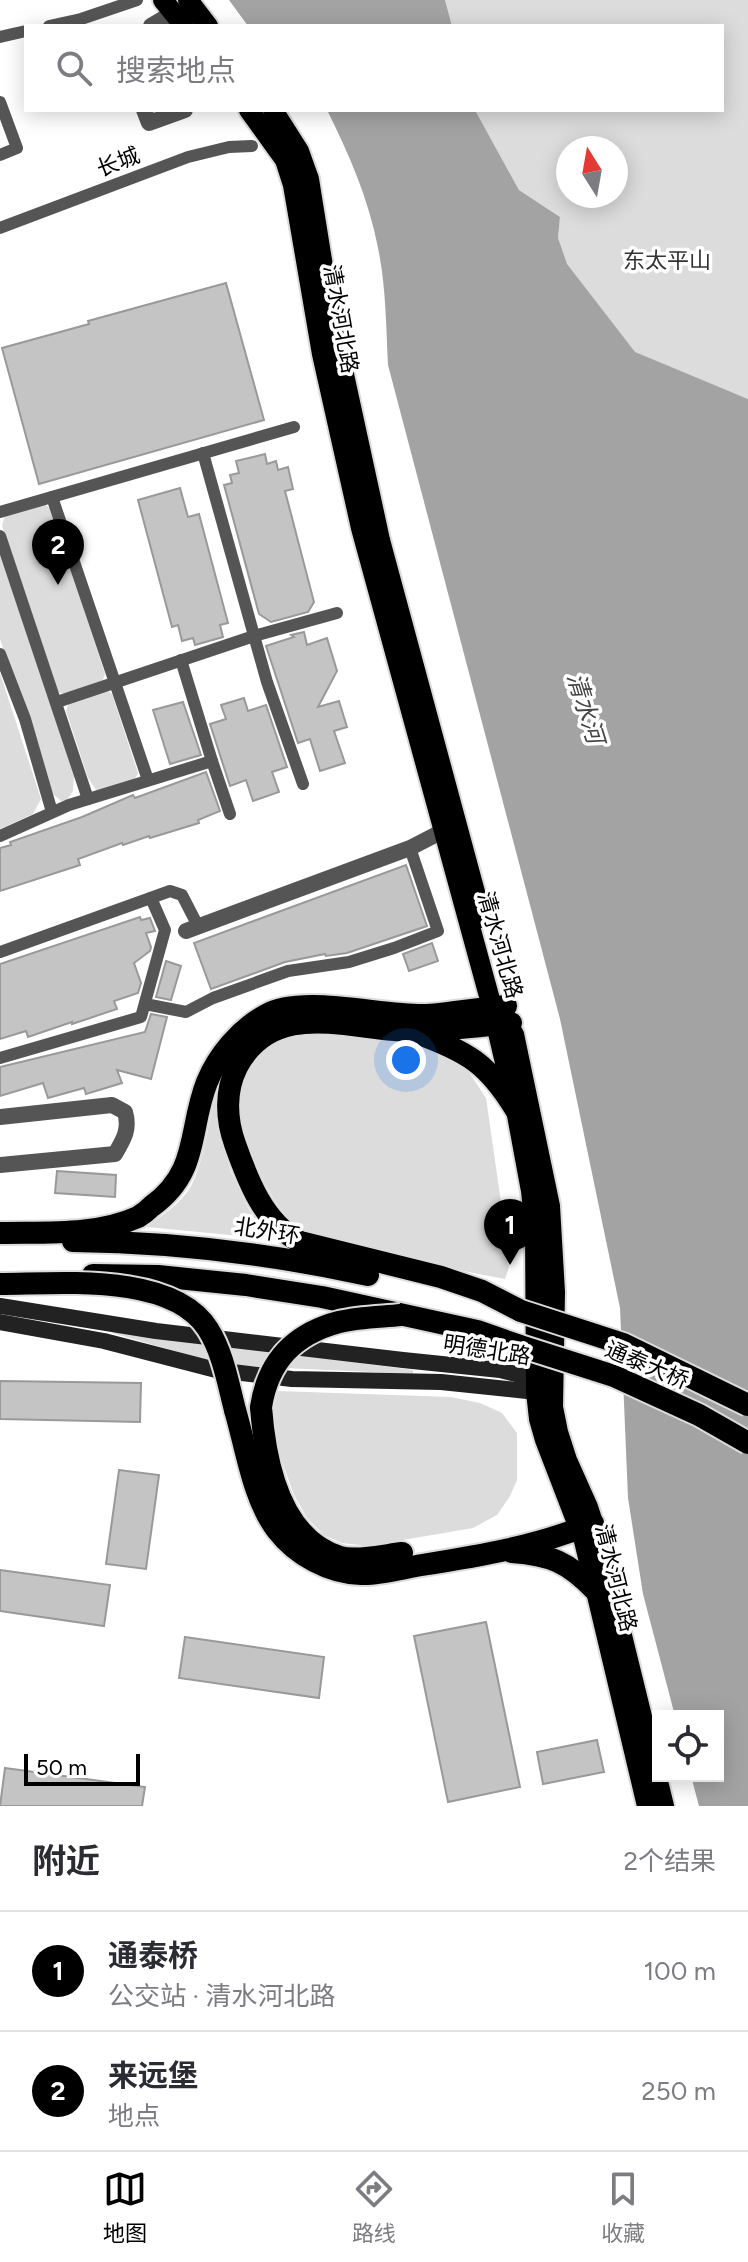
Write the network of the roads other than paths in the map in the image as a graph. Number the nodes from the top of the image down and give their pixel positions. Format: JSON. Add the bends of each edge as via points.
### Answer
{"nodes":[{"id":1,"x":137,"y":0,"type":"edge"},
{"id":2,"x":177,"y":10,"type":"edge"},
{"id":3,"x":58,"y":24,"type":"edge"},
{"id":4,"x":154,"y":24,"type":"edge"},
{"id":5,"x":204,"y":24,"type":"edge"},
{"id":6,"x":24,"y":31,"type":"edge"},
{"id":7,"x":0,"y":37,"type":"edge"},
{"id":8,"x":0,"y":102,"type":"edge"},
{"id":9,"x":145,"y":112,"type":"edge"},
{"id":10,"x":179,"y":112,"type":"edge"},
{"id":11,"x":250,"y":112,"type":"edge"},
{"id":12,"x":274,"y":112,"type":"edge"},
{"id":13,"x":252,"y":146,"type":"dead end"},
{"id":14,"x":0,"y":155,"type":"edge"},
{"id":15,"x":0,"y":228,"type":"edge"},
{"id":16,"x":294,"y":427,"type":"dead end"},
{"id":17,"x":203,"y":453,"type":"junction"},
{"id":18,"x":52,"y":497,"type":"junction"},
{"id":19,"x":0,"y":512,"type":"edge"},
{"id":20,"x":0,"y":536,"type":"edge"},
{"id":21,"x":337,"y":613,"type":"dead end"},
{"id":22,"x":254,"y":636,"type":"junction"},
{"id":23,"x":0,"y":654,"type":"edge"},
{"id":24,"x":181,"y":660,"type":"junction"},
{"id":25,"x":115,"y":682,"type":"junction"},
{"id":26,"x":57,"y":702,"type":"junction"},
{"id":27,"x":212,"y":761,"type":"junction"},
{"id":28,"x":148,"y":780,"type":"junction"},
{"id":29,"x":303,"y":784,"type":"dead end"},
{"id":30,"x":88,"y":799,"type":"junction"},
{"id":31,"x":52,"y":812,"type":"junction"},
{"id":32,"x":230,"y":814,"type":"dead end"},
{"id":33,"x":443,"y":831,"type":"junction"},
{"id":34,"x":0,"y":836,"type":"edge"},
{"id":35,"x":410,"y":848,"type":"junction"},
{"id":36,"x":151,"y":898,"type":"junction"},
{"id":37,"x":192,"y":929,"type":"joint"},
{"id":38,"x":0,"y":952,"type":"edge"},
{"id":39,"x":145,"y":1004,"type":"junction"},
{"id":40,"x":501,"y":1015,"type":"junction"},
{"id":41,"x":412,"y":1031,"type":"junction"},
{"id":42,"x":0,"y":1058,"type":"edge"},
{"id":43,"x":516,"y":1110,"type":"junction"},
{"id":44,"x":0,"y":1117,"type":"edge"},
{"id":45,"x":0,"y":1165,"type":"edge"},
{"id":46,"x":0,"y":1233,"type":"edge"},
{"id":47,"x":0,"y":1241,"type":"edge"},
{"id":48,"x":0,"y":1274,"type":"edge"},
{"id":49,"x":0,"y":1284,"type":"edge"},
{"id":50,"x":0,"y":1306,"type":"edge"},
{"id":51,"x":521,"y":1311,"type":"junction"},
{"id":52,"x":401,"y":1315,"type":"junction"},
{"id":53,"x":0,"y":1322,"type":"edge"},
{"id":54,"x":542,"y":1385,"type":"junction"},
{"id":55,"x":748,"y":1405,"type":"edge"},
{"id":56,"x":748,"y":1443,"type":"edge"},
{"id":57,"x":585,"y":1520,"type":"junction"},
{"id":58,"x":491,"y":1554,"type":"junction"},
{"id":59,"x":595,"y":1590,"type":"junction"},
{"id":60,"x":647,"y":1806,"type":"edge"},
{"id":61,"x":664,"y":1806,"type":"edge"}],
"edges":[{"from":1,"to":3,"type":"street"},
{"from":2,"to":4,"type":"street"},
{"from":2,"to":5,"type":"main road"},
{"from":6,"to":7,"type":"street"},
{"from":8,"to":14,"type":"street","via":[[17,148]]},
{"from":9,"to":10,"type":"street","via":[[149,123]]},
{"from":11,"to":33,"type":"main road","name":"清水河北路","via":[[285,160],[293,185],[322,354],[361,528]]},
{"from":12,"to":40,"type":"main road","name":"清水河北路","via":[[299,151],[309,179],[330,310],[380,540]]},
{"from":13,"to":15,"type":"street","name":"长城","via":[[188,157]]},
{"from":16,"to":17,"type":"street"},
{"from":17,"to":18,"type":"street"},
{"from":17,"to":22,"type":"street"},
{"from":18,"to":19,"type":"street"},
{"from":18,"to":25,"type":"street"},
{"from":20,"to":26,"type":"street"},
{"from":21,"to":22,"type":"street"},
{"from":22,"to":24,"type":"street"},
{"from":22,"to":29,"type":"street"},
{"from":23,"to":31,"type":"street"},
{"from":24,"to":25,"type":"street"},
{"from":24,"to":27,"type":"street"},
{"from":25,"to":26,"type":"street"},
{"from":25,"to":28,"type":"street"},
{"from":26,"to":30,"type":"street"},
{"from":27,"to":28,"type":"street"},
{"from":27,"to":32,"type":"street"},
{"from":28,"to":30,"type":"street"},
{"from":30,"to":31,"type":"street"},
{"from":31,"to":34,"type":"street"},
{"from":33,"to":35,"type":"street"},
{"from":33,"to":40,"type":"main road","name":"清水河北路"},
{"from":35,"to":37,"type":"street"},
{"from":35,"to":39,"type":"street","via":[[438,931],[349,962],[288,971],[186,1012]]},
{"from":36,"to":37,"type":"street","via":[[170,891],[182,895]]},
{"from":36,"to":38,"type":"street"},
{"from":36,"to":39,"type":"street","via":[[165,930]]},
{"from":39,"to":42,"type":"street","via":[[141,1017]]},
{"from":40,"to":41,"type":"highway"},
{"from":40,"to":43,"type":"main road","name":"清水河北路"},
{"from":40,"to":46,"type":"highway","via":[[312,1006],[286,1006],[267,1014],[224,1052],[207,1083],[188,1162],[165,1197],[139,1216],[90,1230]]},
{"from":40,"to":54,"type":"main road","name":"清水河北路","via":[[550,1206],[555,1292]]},
{"from":41,"to":43,"type":"highway","via":[[481,1065]]},
{"from":41,"to":51,"type":"highway","via":[[314,1021],[264,1035],[242,1057],[232,1077],[227,1097],[232,1135],[252,1186],[285,1234],[441,1277]]},
{"from":43,"to":54,"type":"main road","name":"清水河北路","via":[[535,1226]]},
{"from":44,"to":45,"type":"street","via":[[112,1105],[125,1112],[128,1123],[115,1154]]},
{"from":47,"to":51,"type":"highway","name":"北外环","via":[[211,1249],[330,1267]]},
{"from":48,"to":52,"type":"highway","bridge":true,"via":[[158,1276],[322,1297]]},
{"from":49,"to":58,"type":"highway","bridge":true,"via":[[145,1289],[197,1316],[221,1355],[261,1505],[299,1552],[325,1566],[361,1574]]},
{"from":50,"to":54,"type":"main road","name":"明德北路","via":[[156,1331],[500,1370]]},
{"from":51,"to":55,"type":"highway","name":"通泰大桥","bridge":true,"via":[[623,1344]]},
{"from":52,"to":56,"type":"highway","name":"通泰大桥","bridge":true,"via":[[477,1331],[614,1376]]},
{"from":52,"to":57,"type":"highway","bridge":true,"via":[[339,1322],[309,1334],[272,1367],[261,1407],[263,1438],[283,1507],[304,1535],[343,1558],[481,1542]]},
{"from":53,"to":54,"type":"main road","name":"明德北路","via":[[104,1341],[216,1370],[292,1379]]},
{"from":54,"to":57,"type":"main road","name":"清水河北路"},
{"from":57,"to":58,"type":"highway"},
{"from":57,"to":59,"type":"main road","name":"清水河北路"},
{"from":57,"to":61,"type":"main road","name":"清水河北路"},
{"from":58,"to":59,"type":"highway","via":[[555,1559]]},
{"from":59,"to":60,"type":"main road","name":"清水河北路"}]}
